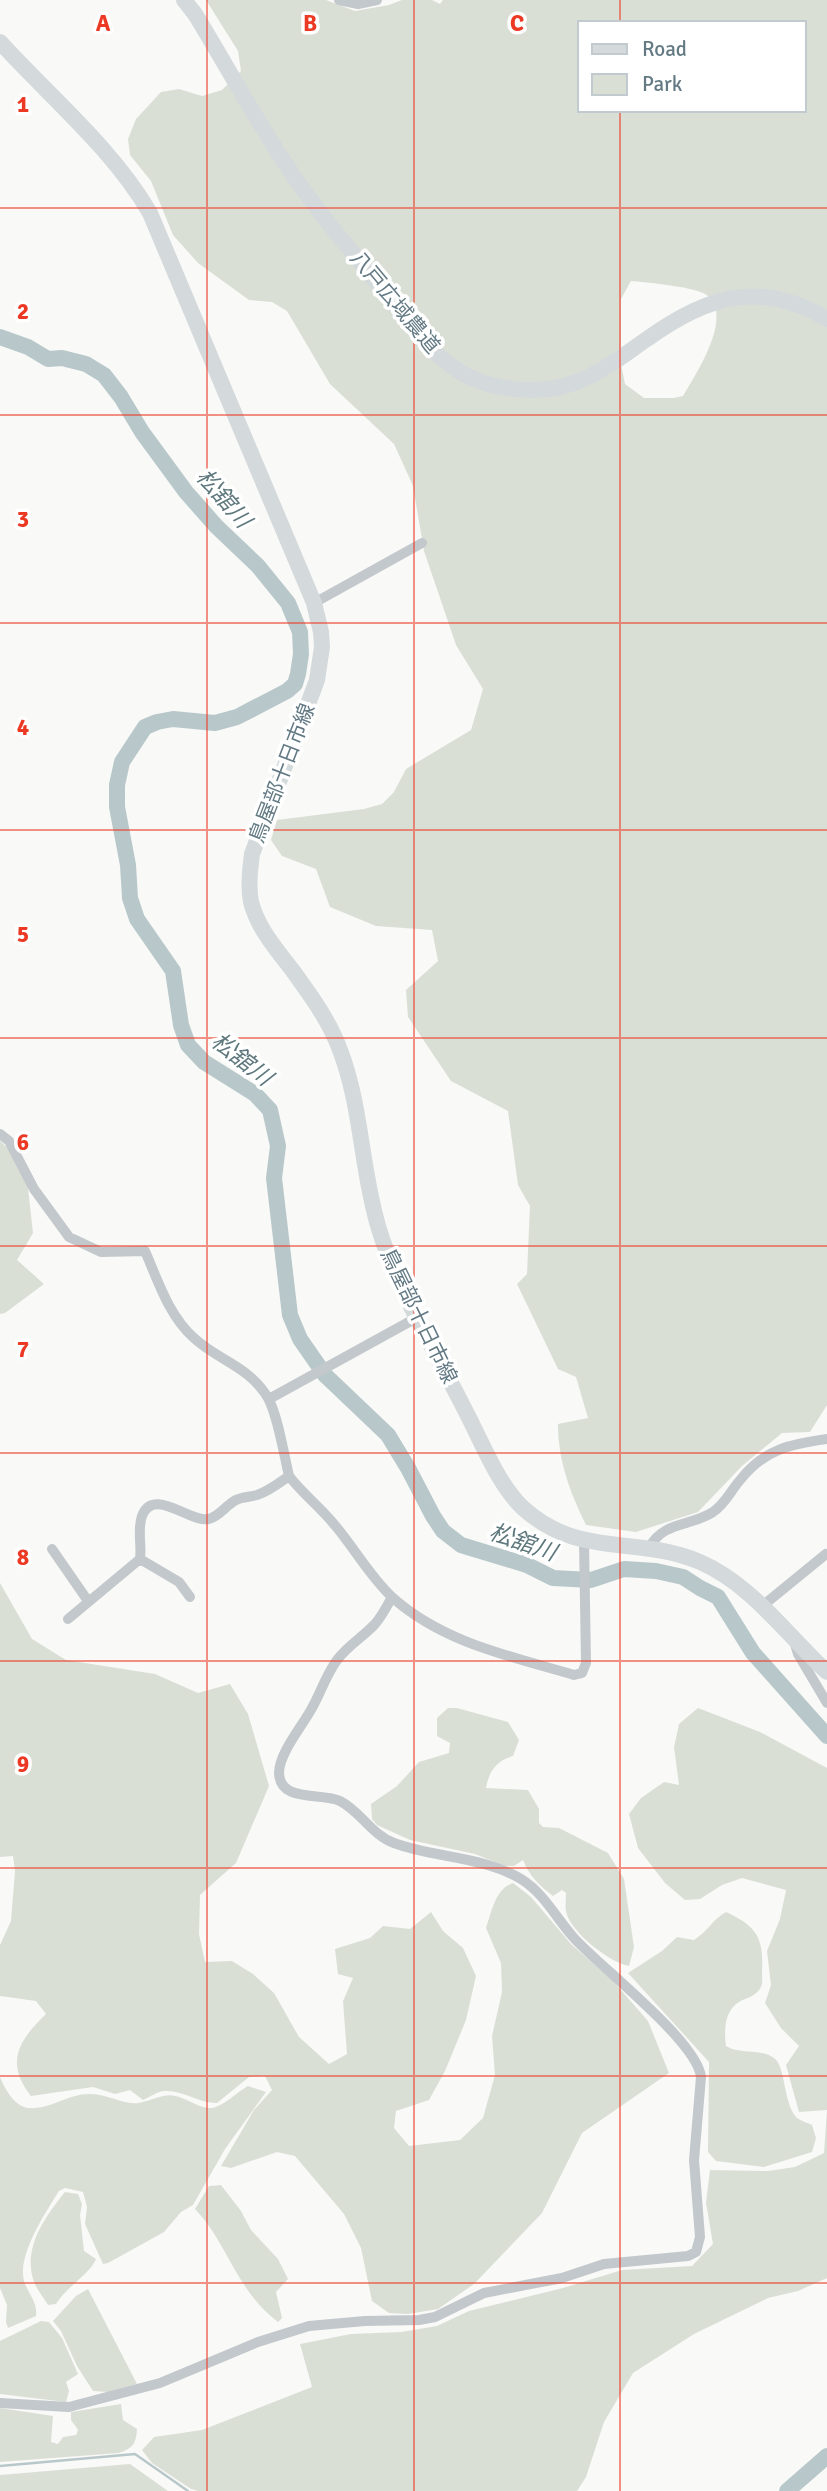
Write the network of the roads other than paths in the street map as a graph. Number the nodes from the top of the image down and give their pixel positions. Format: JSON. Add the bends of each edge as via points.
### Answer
{"nodes":[{"id":1,"x":184,"y":0,"type":"edge"},
{"id":2,"x":339,"y":0,"type":"edge"},
{"id":3,"x":377,"y":0,"type":"edge"},
{"id":4,"x":0,"y":42,"type":"edge"},
{"id":5,"x":827,"y":319,"type":"edge"},
{"id":6,"x":422,"y":543,"type":"dead end"},
{"id":7,"x":314,"y":603,"type":"junction"},
{"id":8,"x":0,"y":1134,"type":"edge"},
{"id":9,"x":418,"y":1317,"type":"junction"},
{"id":10,"x":269,"y":1399,"type":"junction"},
{"id":11,"x":827,"y":1439,"type":"edge"},
{"id":12,"x":289,"y":1476,"type":"junction"},
{"id":13,"x":584,"y":1541,"type":"junction"},
{"id":14,"x":649,"y":1548,"type":"junction"},
{"id":15,"x":51,"y":1549,"type":"dead end"},
{"id":16,"x":827,"y":1555,"type":"edge"},
{"id":17,"x":140,"y":1559,"type":"junction"},
{"id":18,"x":190,"y":1597,"type":"dead end"},
{"id":19,"x":392,"y":1597,"type":"junction"},
{"id":20,"x":88,"y":1601,"type":"junction"},
{"id":21,"x":761,"y":1607,"type":"junction"},
{"id":22,"x":68,"y":1619,"type":"dead end"},
{"id":23,"x":793,"y":1637,"type":"junction"},
{"id":24,"x":827,"y":1672,"type":"edge"},
{"id":25,"x":827,"y":1703,"type":"edge"},
{"id":26,"x":0,"y":2403,"type":"edge"}],
"edges":[{"from":1,"to":5,"type":"main road","name":"八戸広域農道","via":[[291,173],[430,347],[474,379],[516,389],[561,387],[604,369],[697,307],[734,297],[783,299]]},
{"from":2,"to":3,"type":"street","via":[[358,4]]},
{"from":4,"to":7,"type":"main road","name":"鳥屋部十日市線","via":[[134,186]]},
{"from":6,"to":7,"type":"street"},
{"from":7,"to":9,"type":"main road","name":"鳥屋部十日市線","via":[[322,648],[317,680],[252,854],[251,900],[261,926],[311,995],[339,1047],[379,1231]]},
{"from":8,"to":10,"type":"street","via":[[9,1141],[34,1189],[69,1237],[101,1252],[145,1251],[182,1326],[240,1367]]},
{"from":9,"to":10,"type":"street"},
{"from":9,"to":13,"type":"main road","name":"鳥屋部十日市線","via":[[499,1475],[520,1506],[541,1523]]},
{"from":10,"to":12,"type":"street"},
{"from":11,"to":14,"type":"street","via":[[775,1450],[749,1470],[715,1510],[664,1530]]},
{"from":12,"to":17,"type":"street","via":[[269,1490],[237,1499],[209,1519],[153,1504],[141,1517]]},
{"from":12,"to":19,"type":"street","via":[[334,1523]]},
{"from":13,"to":14,"type":"main road","name":"鳥屋部十日市線"},
{"from":13,"to":19,"type":"street","via":[[586,1662],[582,1673],[574,1675],[478,1647],[441,1632]]},
{"from":14,"to":21,"type":"main road","name":"鳥屋部十日市線","via":[[702,1563]]},
{"from":15,"to":20,"type":"street"},
{"from":16,"to":21,"type":"street"},
{"from":17,"to":18,"type":"street","via":[[179,1582]]},
{"from":17,"to":20,"type":"street"},
{"from":19,"to":26,"type":"street","via":[[376,1623],[338,1657],[282,1759],[279,1780],[293,1793],[337,1800],[396,1844],[491,1867],[522,1880],[689,2052],[701,2077],[694,2160],[700,2237],[696,2252],[604,2264],[562,2278],[484,2293],[435,2317],[309,2326],[258,2342],[160,2384],[69,2407]]},
{"from":20,"to":22,"type":"street"},
{"from":21,"to":23,"type":"main road","name":"鳥屋部十日市線"},
{"from":23,"to":24,"type":"main road","name":"鳥屋部十日市線"},
{"from":23,"to":25,"type":"street"}]}
